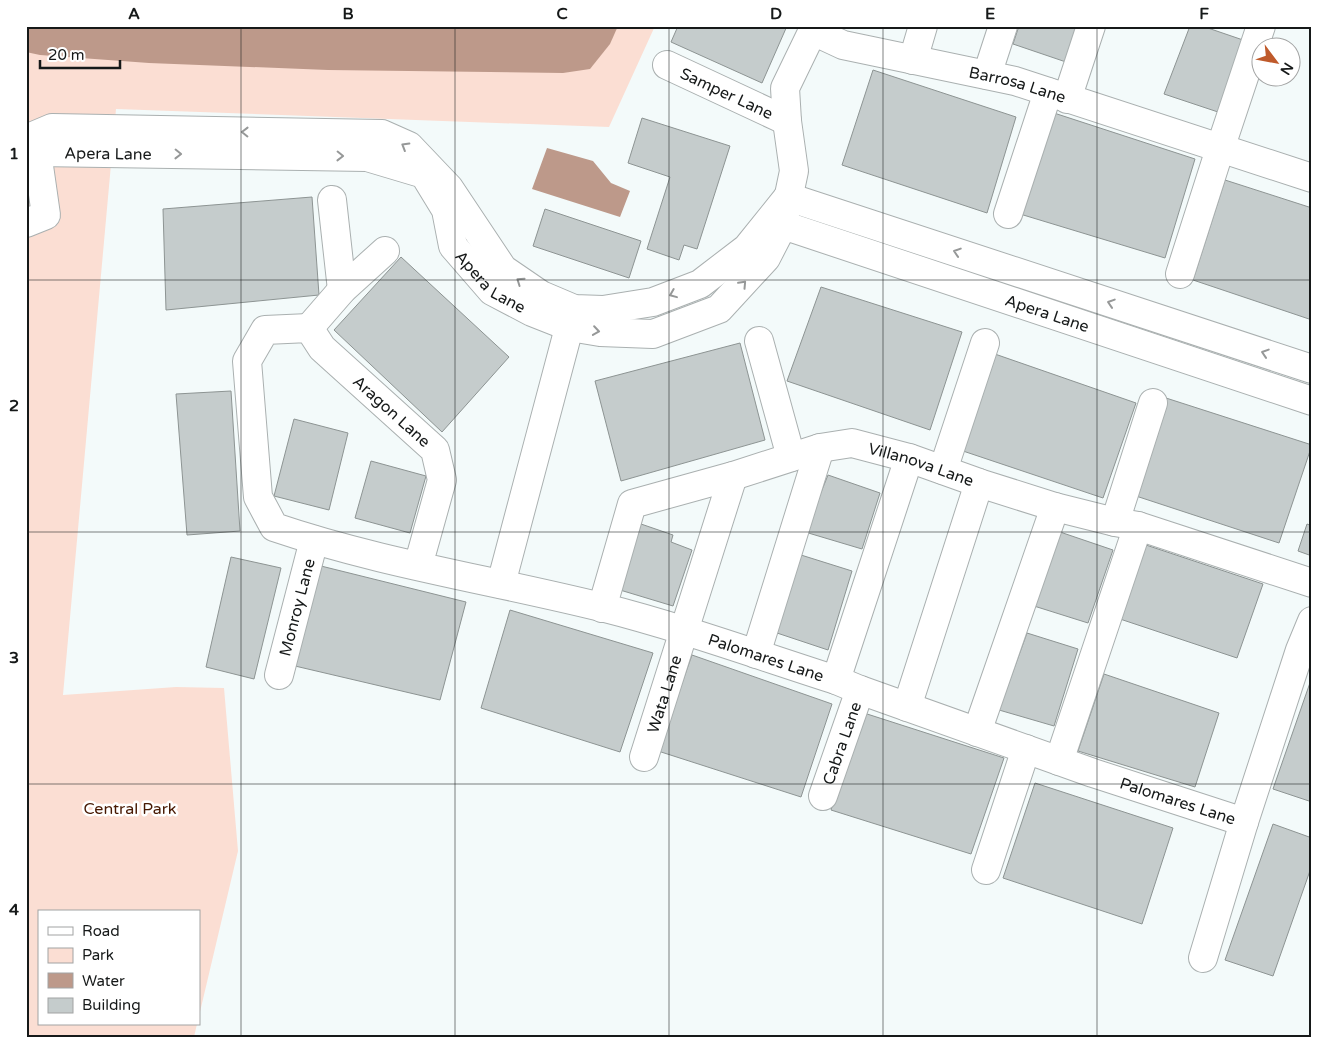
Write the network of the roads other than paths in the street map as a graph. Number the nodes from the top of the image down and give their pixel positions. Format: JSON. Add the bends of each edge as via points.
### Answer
{"nodes":[{"id":1,"x":924,"y":26,"type":"edge"},
{"id":2,"x":1003,"y":26,"type":"edge"},
{"id":3,"x":1091,"y":26,"type":"edge"},
{"id":4,"x":1261,"y":26,"type":"edge"},
{"id":5,"x":814,"y":29,"type":"edge"},
{"id":6,"x":913,"y":60,"type":"junction"},
{"id":7,"x":667,"y":65,"type":"dead end"},
{"id":8,"x":987,"y":75,"type":"junction"},
{"id":9,"x":1057,"y":96,"type":"junction"},
{"id":10,"x":787,"y":122,"type":"junction"},
{"id":11,"x":30,"y":146,"type":"edge"},
{"id":12,"x":1220,"y":149,"type":"junction"},
{"id":13,"x":1312,"y":178,"type":"edge"},
{"id":14,"x":788,"y":196,"type":"junction"},
{"id":15,"x":332,"y":200,"type":"dead end"},
{"id":16,"x":1008,"y":214,"type":"dead end"},
{"id":17,"x":26,"y":223,"type":"edge"},
{"id":18,"x":783,"y":225,"type":"junction"},
{"id":19,"x":385,"y":251,"type":"dead end"},
{"id":20,"x":1180,"y":274,"type":"dead end"},
{"id":21,"x":342,"y":290,"type":"junction"},
{"id":22,"x":572,"y":318,"type":"junction"},
{"id":23,"x":309,"y":328,"type":"junction"},
{"id":24,"x":759,"y":341,"type":"dead end"},
{"id":25,"x":985,"y":343,"type":"dead end"},
{"id":26,"x":1312,"y":369,"type":"edge"},
{"id":27,"x":1312,"y":401,"type":"edge"},
{"id":28,"x":1153,"y":403,"type":"dead end"},
{"id":29,"x":820,"y":448,"type":"junction"},
{"id":30,"x":791,"y":457,"type":"junction"},
{"id":31,"x":909,"y":458,"type":"junction"},
{"id":32,"x":943,"y":470,"type":"junction"},
{"id":33,"x":733,"y":476,"type":"junction"},
{"id":34,"x":980,"y":483,"type":"junction"},
{"id":35,"x":1055,"y":507,"type":"junction"},
{"id":36,"x":1126,"y":524,"type":"junction"},
{"id":37,"x":314,"y":540,"type":"junction"},
{"id":38,"x":418,"y":566,"type":"junction"},
{"id":39,"x":1312,"y":583,"type":"edge"},
{"id":40,"x":501,"y":584,"type":"junction"},
{"id":41,"x":602,"y":608,"type":"junction"},
{"id":42,"x":1312,"y":621,"type":"edge"},
{"id":43,"x":684,"y":631,"type":"junction"},
{"id":44,"x":756,"y":654,"type":"junction"},
{"id":45,"x":279,"y":674,"type":"dead end"},
{"id":46,"x":848,"y":685,"type":"junction"},
{"id":47,"x":907,"y":707,"type":"junction"},
{"id":48,"x":977,"y":732,"type":"junction"},
{"id":49,"x":1026,"y":749,"type":"junction"},
{"id":50,"x":644,"y":757,"type":"dead end"},
{"id":51,"x":1059,"y":760,"type":"junction"},
{"id":52,"x":822,"y":796,"type":"dead end"},
{"id":53,"x":1244,"y":822,"type":"junction"},
{"id":54,"x":986,"y":870,"type":"dead end"},
{"id":55,"x":1203,"y":958,"type":"dead end"}],
"edges":[{"from":1,"to":6,"type":"street"},
{"from":2,"to":8,"type":"street"},
{"from":3,"to":9,"type":"street"},
{"from":4,"to":12,"type":"street"},
{"from":5,"to":6,"type":"street","name":"Barrosa Lane","via":[[843,45]]},
{"from":5,"to":10,"type":"street","via":[[786,88]]},
{"from":6,"to":8,"type":"street","name":"Barrosa Lane"},
{"from":7,"to":10,"type":"street","name":"Samper Lane"},
{"from":8,"to":9,"type":"street","name":"Barrosa Lane"},
{"from":9,"to":12,"type":"street","name":"Barrosa Lane"},
{"from":9,"to":16,"type":"street"},
{"from":10,"to":14,"type":"street","via":[[794,171]]},
{"from":11,"to":17,"type":"street","via":[[46,215]]},
{"from":11,"to":22,"type":"street","name":"Apera Lane","via":[[52,128],[382,134],[409,146],[449,188],[503,269]]},
{"from":12,"to":13,"type":"street","name":"Barrosa Lane"},
{"from":12,"to":20,"type":"street"},
{"from":14,"to":18,"type":"street","name":"Apera Lane"},
{"from":14,"to":22,"type":"street","name":"Apera Lane","one_way":true,"via":[[747,248],[700,284],[653,302]]},
{"from":26,"to":14,"type":"street","name":"Apera Lane","one_way":true},
{"from":15,"to":21,"type":"street"},
{"from":22,"to":18,"type":"street","name":"Apera Lane","one_way":true,"via":[[600,332],[653,334],[719,309],[766,258]]},
{"from":18,"to":27,"type":"street","name":"Apera Lane"},
{"from":19,"to":21,"type":"street"},
{"from":21,"to":23,"type":"street"},
{"from":22,"to":40,"type":"street"},
{"from":23,"to":37,"type":"street","via":[[265,330],[247,361],[258,497],[274,527]]},
{"from":23,"to":38,"type":"street","name":"Aragon Lane","via":[[322,348],[435,450],[442,480]]},
{"from":24,"to":30,"type":"street"},
{"from":25,"to":32,"type":"street"},
{"from":28,"to":36,"type":"street"},
{"from":29,"to":30,"type":"street","name":"Villanova Lane"},
{"from":29,"to":31,"type":"street","name":"Villanova Lane","via":[[852,443]]},
{"from":29,"to":44,"type":"street"},
{"from":30,"to":33,"type":"street","name":"Villanova Lane"},
{"from":31,"to":32,"type":"street","name":"Villanova Lane"},
{"from":31,"to":46,"type":"street","name":"Cabra Lane"},
{"from":32,"to":34,"type":"street","name":"Villanova Lane"},
{"from":33,"to":41,"type":"street","name":"Villanova Lane","via":[[632,504]]},
{"from":33,"to":43,"type":"street","name":"Wata Lane"},
{"from":34,"to":35,"type":"street","name":"Villanova Lane"},
{"from":34,"to":47,"type":"street"},
{"from":35,"to":36,"type":"street","name":"Villanova Lane"},
{"from":35,"to":48,"type":"street"},
{"from":36,"to":39,"type":"street","name":"Villanova Lane"},
{"from":36,"to":51,"type":"street"},
{"from":37,"to":38,"type":"street","name":"Palomares Lane"},
{"from":37,"to":45,"type":"street","name":"Monroy Lane"},
{"from":38,"to":40,"type":"street","name":"Palomares Lane"},
{"from":40,"to":41,"type":"street","name":"Palomares Lane"},
{"from":41,"to":43,"type":"street","name":"Palomares Lane"},
{"from":42,"to":53,"type":"street","name":"Palomares Lane"},
{"from":43,"to":44,"type":"street","name":"Palomares Lane"},
{"from":43,"to":50,"type":"street","name":"Wata Lane"},
{"from":44,"to":46,"type":"street","name":"Palomares Lane"},
{"from":46,"to":47,"type":"street","name":"Palomares Lane"},
{"from":46,"to":52,"type":"street","name":"Cabra Lane"},
{"from":47,"to":48,"type":"street","name":"Palomares Lane"},
{"from":48,"to":49,"type":"street","name":"Palomares Lane"},
{"from":49,"to":51,"type":"street","name":"Palomares Lane"},
{"from":49,"to":54,"type":"street"},
{"from":51,"to":53,"type":"street","name":"Palomares Lane"},
{"from":53,"to":55,"type":"street"}]}
